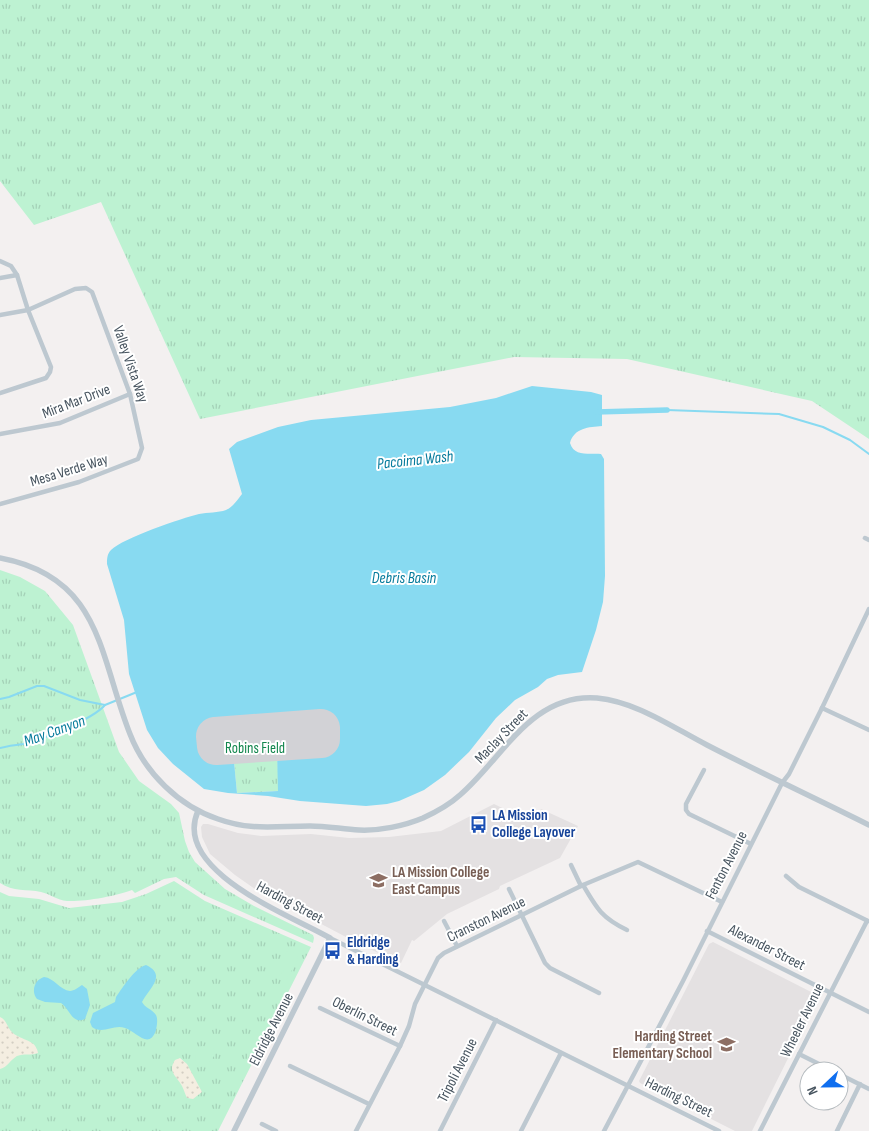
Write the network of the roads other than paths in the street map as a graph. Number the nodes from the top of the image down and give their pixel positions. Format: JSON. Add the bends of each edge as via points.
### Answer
{"nodes":[{"id":1,"x":0,"y":261,"type":"edge"},
{"id":2,"x":17,"y":275,"type":"junction"},
{"id":3,"x":0,"y":278,"type":"edge"},
{"id":4,"x":28,"y":310,"type":"junction"},
{"id":5,"x":0,"y":315,"type":"edge"},
{"id":6,"x":0,"y":393,"type":"edge"},
{"id":7,"x":130,"y":394,"type":"junction"},
{"id":8,"x":0,"y":434,"type":"edge"},
{"id":9,"x":141,"y":453,"type":"joint"},
{"id":10,"x":0,"y":504,"type":"edge"},
{"id":11,"x":0,"y":558,"type":"edge"},
{"id":12,"x":869,"y":609,"type":"edge"},
{"id":13,"x":822,"y":708,"type":"junction"},
{"id":14,"x":869,"y":730,"type":"edge"},
{"id":15,"x":704,"y":770,"type":"dead end"},
{"id":16,"x":782,"y":782,"type":"junction"},
{"id":17,"x":198,"y":811,"type":"junction"},
{"id":18,"x":869,"y":825,"type":"edge"},
{"id":19,"x":751,"y":844,"type":"junction"},
{"id":20,"x":638,"y":862,"type":"joint"},
{"id":21,"x":571,"y":865,"type":"dead end"},
{"id":22,"x":786,"y":876,"type":"dead end"},
{"id":23,"x":582,"y":886,"type":"junction"},
{"id":24,"x":509,"y":889,"type":"dead end"},
{"id":25,"x":722,"y":902,"type":"junction"},
{"id":26,"x":521,"y":916,"type":"junction"},
{"id":27,"x":444,"y":921,"type":"dead end"},
{"id":28,"x":868,"y":921,"type":"edge"},
{"id":29,"x":627,"y":930,"type":"dead end"},
{"id":30,"x":707,"y":931,"type":"junction"},
{"id":31,"x":330,"y":938,"type":"junction"},
{"id":32,"x":457,"y":946,"type":"junction"},
{"id":33,"x":425,"y":984,"type":"junction"},
{"id":34,"x":829,"y":992,"type":"junction"},
{"id":35,"x":598,"y":993,"type":"dead end"},
{"id":36,"x":320,"y":1008,"type":"dead end"},
{"id":37,"x":869,"y":1012,"type":"edge"},
{"id":38,"x":496,"y":1020,"type":"junction"},
{"id":39,"x":400,"y":1046,"type":"junction"},
{"id":40,"x":561,"y":1053,"type":"junction"},
{"id":41,"x":799,"y":1054,"type":"junction"},
{"id":42,"x":813,"y":1061,"type":"edge"},
{"id":43,"x":290,"y":1066,"type":"dead end"},
{"id":44,"x":849,"y":1079,"type":"edge"},
{"id":45,"x":860,"y":1084,"type":"junction"},
{"id":46,"x":627,"y":1085,"type":"junction"},
{"id":47,"x":869,"y":1089,"type":"edge"},
{"id":48,"x":369,"y":1104,"type":"junction"},
{"id":49,"x":262,"y":1124,"type":"dead end"},
{"id":50,"x":234,"y":1131,"type":"edge"},
{"id":51,"x":276,"y":1131,"type":"edge"},
{"id":52,"x":356,"y":1131,"type":"edge"},
{"id":53,"x":440,"y":1131,"type":"edge"},
{"id":54,"x":521,"y":1131,"type":"edge"},
{"id":55,"x":604,"y":1131,"type":"edge"},
{"id":56,"x":719,"y":1131,"type":"edge"},
{"id":57,"x":760,"y":1131,"type":"edge"},
{"id":58,"x":837,"y":1131,"type":"edge"}],
"edges":[{"from":1,"to":2,"type":"street","via":[[11,266]]},
{"from":2,"to":3,"type":"street"},
{"from":2,"to":4,"type":"street"},
{"from":4,"to":5,"type":"street"},
{"from":4,"to":6,"type":"street","via":[[51,367],[50,372],[46,378]]},
{"from":4,"to":7,"type":"street","name":"Valley Vista Way","via":[[75,289],[86,288],[92,292]]},
{"from":7,"to":8,"type":"street","name":"Mira Mar Drive","via":[[60,423]]},
{"from":7,"to":9,"type":"street","name":"Valley Vista Way"},
{"from":9,"to":10,"type":"street","name":"Mesa Verde Way","via":[[134,462],[79,482]]},
{"from":11,"to":17,"type":"street","via":[[29,566],[57,580],[73,594],[95,629],[130,736],[148,767],[169,790]]},
{"from":12,"to":13,"type":"street","name":"Fenton Avenue"},
{"from":13,"to":14,"type":"street"},
{"from":13,"to":16,"type":"street","name":"Fenton Avenue"},
{"from":15,"to":19,"type":"street","via":[[686,804],[688,814]]},
{"from":16,"to":17,"type":"street","name":"Maclay Street","via":[[633,707],[596,698],[550,707],[528,722],[460,796],[421,818],[392,827],[362,830],[310,826],[265,828],[241,826]]},
{"from":16,"to":18,"type":"street","name":"Maclay Street"},
{"from":16,"to":19,"type":"street","name":"Fenton Avenue"},
{"from":17,"to":31,"type":"street","name":"Harding Street","via":[[194,822],[196,842],[208,862],[235,886]]},
{"from":19,"to":25,"type":"street","name":"Fenton Avenue"},
{"from":20,"to":23,"type":"street","name":"Cranston Avenue"},
{"from":20,"to":25,"type":"street","name":"Alexander Street"},
{"from":21,"to":23,"type":"street"},
{"from":22,"to":28,"type":"street","via":[[799,887]]},
{"from":23,"to":26,"type":"street","name":"Cranston Avenue"},
{"from":23,"to":29,"type":"street","via":[[605,918]]},
{"from":24,"to":26,"type":"street"},
{"from":25,"to":30,"type":"street","name":"Fenton Avenue"},
{"from":26,"to":32,"type":"street","name":"Cranston Avenue"},
{"from":26,"to":35,"type":"street","via":[[541,958],[550,968]]},
{"from":27,"to":32,"type":"street"},
{"from":28,"to":34,"type":"street","name":"Wheeler Avenue"},
{"from":30,"to":34,"type":"street","name":"Alexander Street"},
{"from":30,"to":46,"type":"street","name":"Fenton Avenue"},
{"from":31,"to":33,"type":"street","name":"Harding Street"},
{"from":31,"to":50,"type":"street","name":"Eldridge Avenue"},
{"from":32,"to":33,"type":"street","name":"Cranston Avenue","via":[[438,958]]},
{"from":33,"to":38,"type":"street","name":"Harding Street"},
{"from":33,"to":39,"type":"street","name":"Cranston Avenue"},
{"from":34,"to":37,"type":"street","name":"Alexander Street"},
{"from":34,"to":41,"type":"street","name":"Wheeler Avenue"},
{"from":36,"to":39,"type":"street","name":"Oberlin Street"},
{"from":38,"to":40,"type":"street","name":"Harding Street"},
{"from":38,"to":53,"type":"street","name":"Tripoli Avenue"},
{"from":39,"to":48,"type":"street","name":"Cranston Avenue"},
{"from":40,"to":46,"type":"street","name":"Harding Street"},
{"from":40,"to":54,"type":"street"},
{"from":41,"to":42,"type":"street"},
{"from":41,"to":57,"type":"street","name":"Wheeler Avenue"},
{"from":43,"to":48,"type":"street"},
{"from":44,"to":45,"type":"street"},
{"from":45,"to":47,"type":"street"},
{"from":45,"to":58,"type":"street"},
{"from":46,"to":55,"type":"street","name":"Fenton Avenue"},
{"from":46,"to":56,"type":"street","name":"Harding Street"},
{"from":48,"to":52,"type":"street","name":"Cranston Avenue"},
{"from":49,"to":51,"type":"street"}]}
